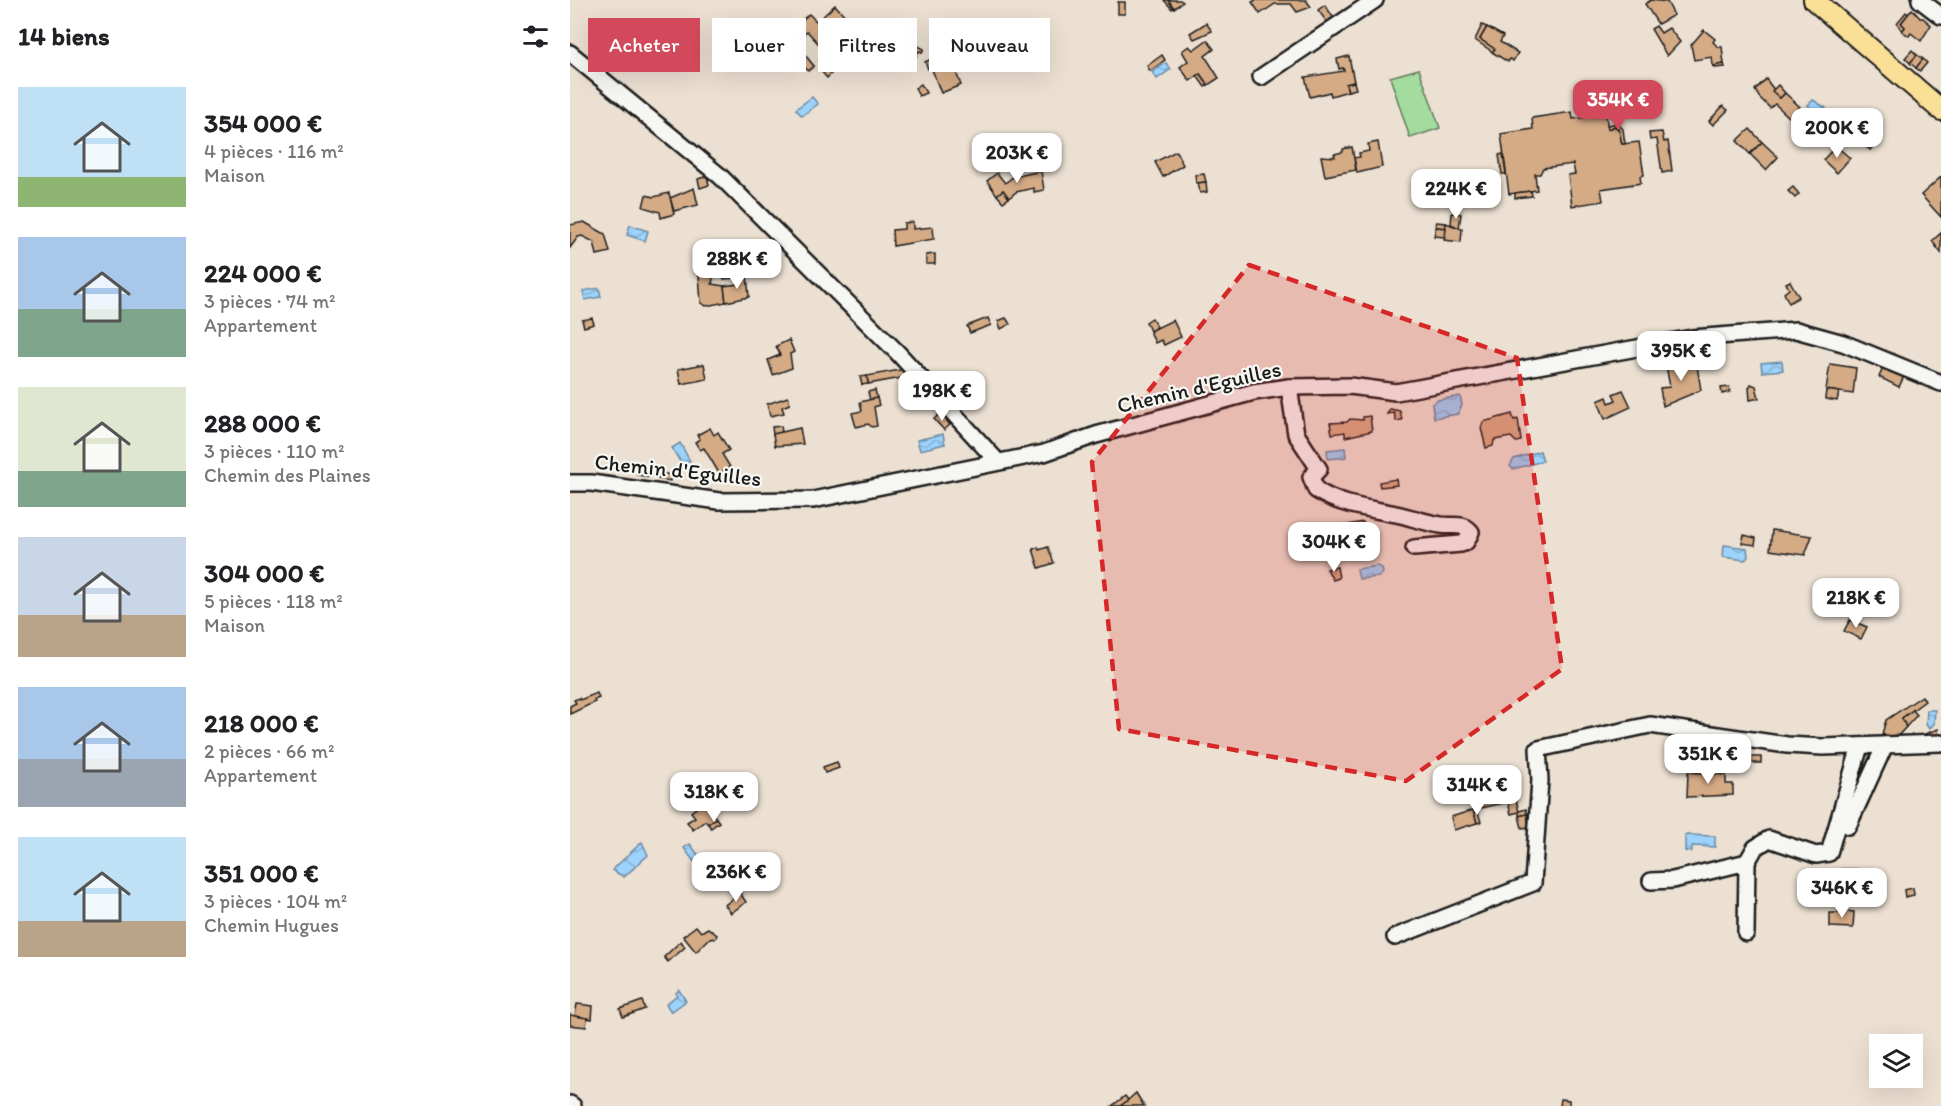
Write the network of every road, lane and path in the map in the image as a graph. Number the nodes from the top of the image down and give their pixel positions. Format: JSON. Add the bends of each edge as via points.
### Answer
{"nodes":[{"id":1,"x":1375,"y":0,"type":"edge"},
{"id":2,"x":1814,"y":0,"type":"edge"},
{"id":3,"x":1920,"y":0,"type":"edge"},
{"id":4,"x":1941,"y":16,"type":"edge"},
{"id":5,"x":570,"y":53,"type":"edge"},
{"id":6,"x":1902,"y":74,"type":"junction"},
{"id":7,"x":1261,"y":78,"type":"dead end"},
{"id":8,"x":1941,"y":102,"type":"edge"},
{"id":9,"x":1941,"y":110,"type":"edge"},
{"id":10,"x":1941,"y":383,"type":"edge"},
{"id":11,"x":1289,"y":387,"type":"junction"},
{"id":12,"x":998,"y":462,"type":"junction"},
{"id":13,"x":570,"y":483,"type":"edge"},
{"id":14,"x":1414,"y":548,"type":"dead end"},
{"id":15,"x":1941,"y":743,"type":"edge"},
{"id":16,"x":1885,"y":745,"type":"junction"},
{"id":17,"x":1860,"y":746,"type":"junction"},
{"id":18,"x":1848,"y":826,"type":"dead end"},
{"id":19,"x":1747,"y":862,"type":"junction"},
{"id":20,"x":1651,"y":881,"type":"dead end"},
{"id":21,"x":1746,"y":933,"type":"dead end"},
{"id":22,"x":1395,"y":937,"type":"dead end"}],
"edges":[{"from":1,"to":7,"type":"street"},
{"from":2,"to":6,"type":"main road"},
{"from":3,"to":4,"type":"street"},
{"from":5,"to":12,"type":"street","via":[[720,176],[897,352]]},
{"from":6,"to":8,"type":"main road"},
{"from":6,"to":9,"type":"main road"},
{"from":10,"to":11,"type":"street","name":"Chemin d'Eguilles","via":[[1843,343],[1796,330],[1692,338],[1396,392],[1350,386]]},
{"from":11,"to":12,"type":"street","name":"Chemin d'Eguilles","via":[[1205,404],[1044,453]]},
{"from":11,"to":14,"type":"street","via":[[1296,434],[1319,469],[1311,477],[1316,489],[1366,510],[1439,525],[1460,525],[1471,532],[1461,544]]},
{"from":12,"to":13,"type":"street","name":"Chemin d'Eguilles","via":[[813,500],[774,502],[719,501]]},
{"from":15,"to":16,"type":"street"},
{"from":16,"to":17,"type":"street"},
{"from":16,"to":18,"type":"street"},
{"from":17,"to":19,"type":"street","via":[[1829,853],[1816,855],[1769,839],[1755,848]]},
{"from":17,"to":22,"type":"street","via":[[1787,745],[1650,725],[1538,749],[1540,780],[1533,883]]},
{"from":19,"to":20,"type":"street","via":[[1673,880]]},
{"from":19,"to":21,"type":"street"}]}
